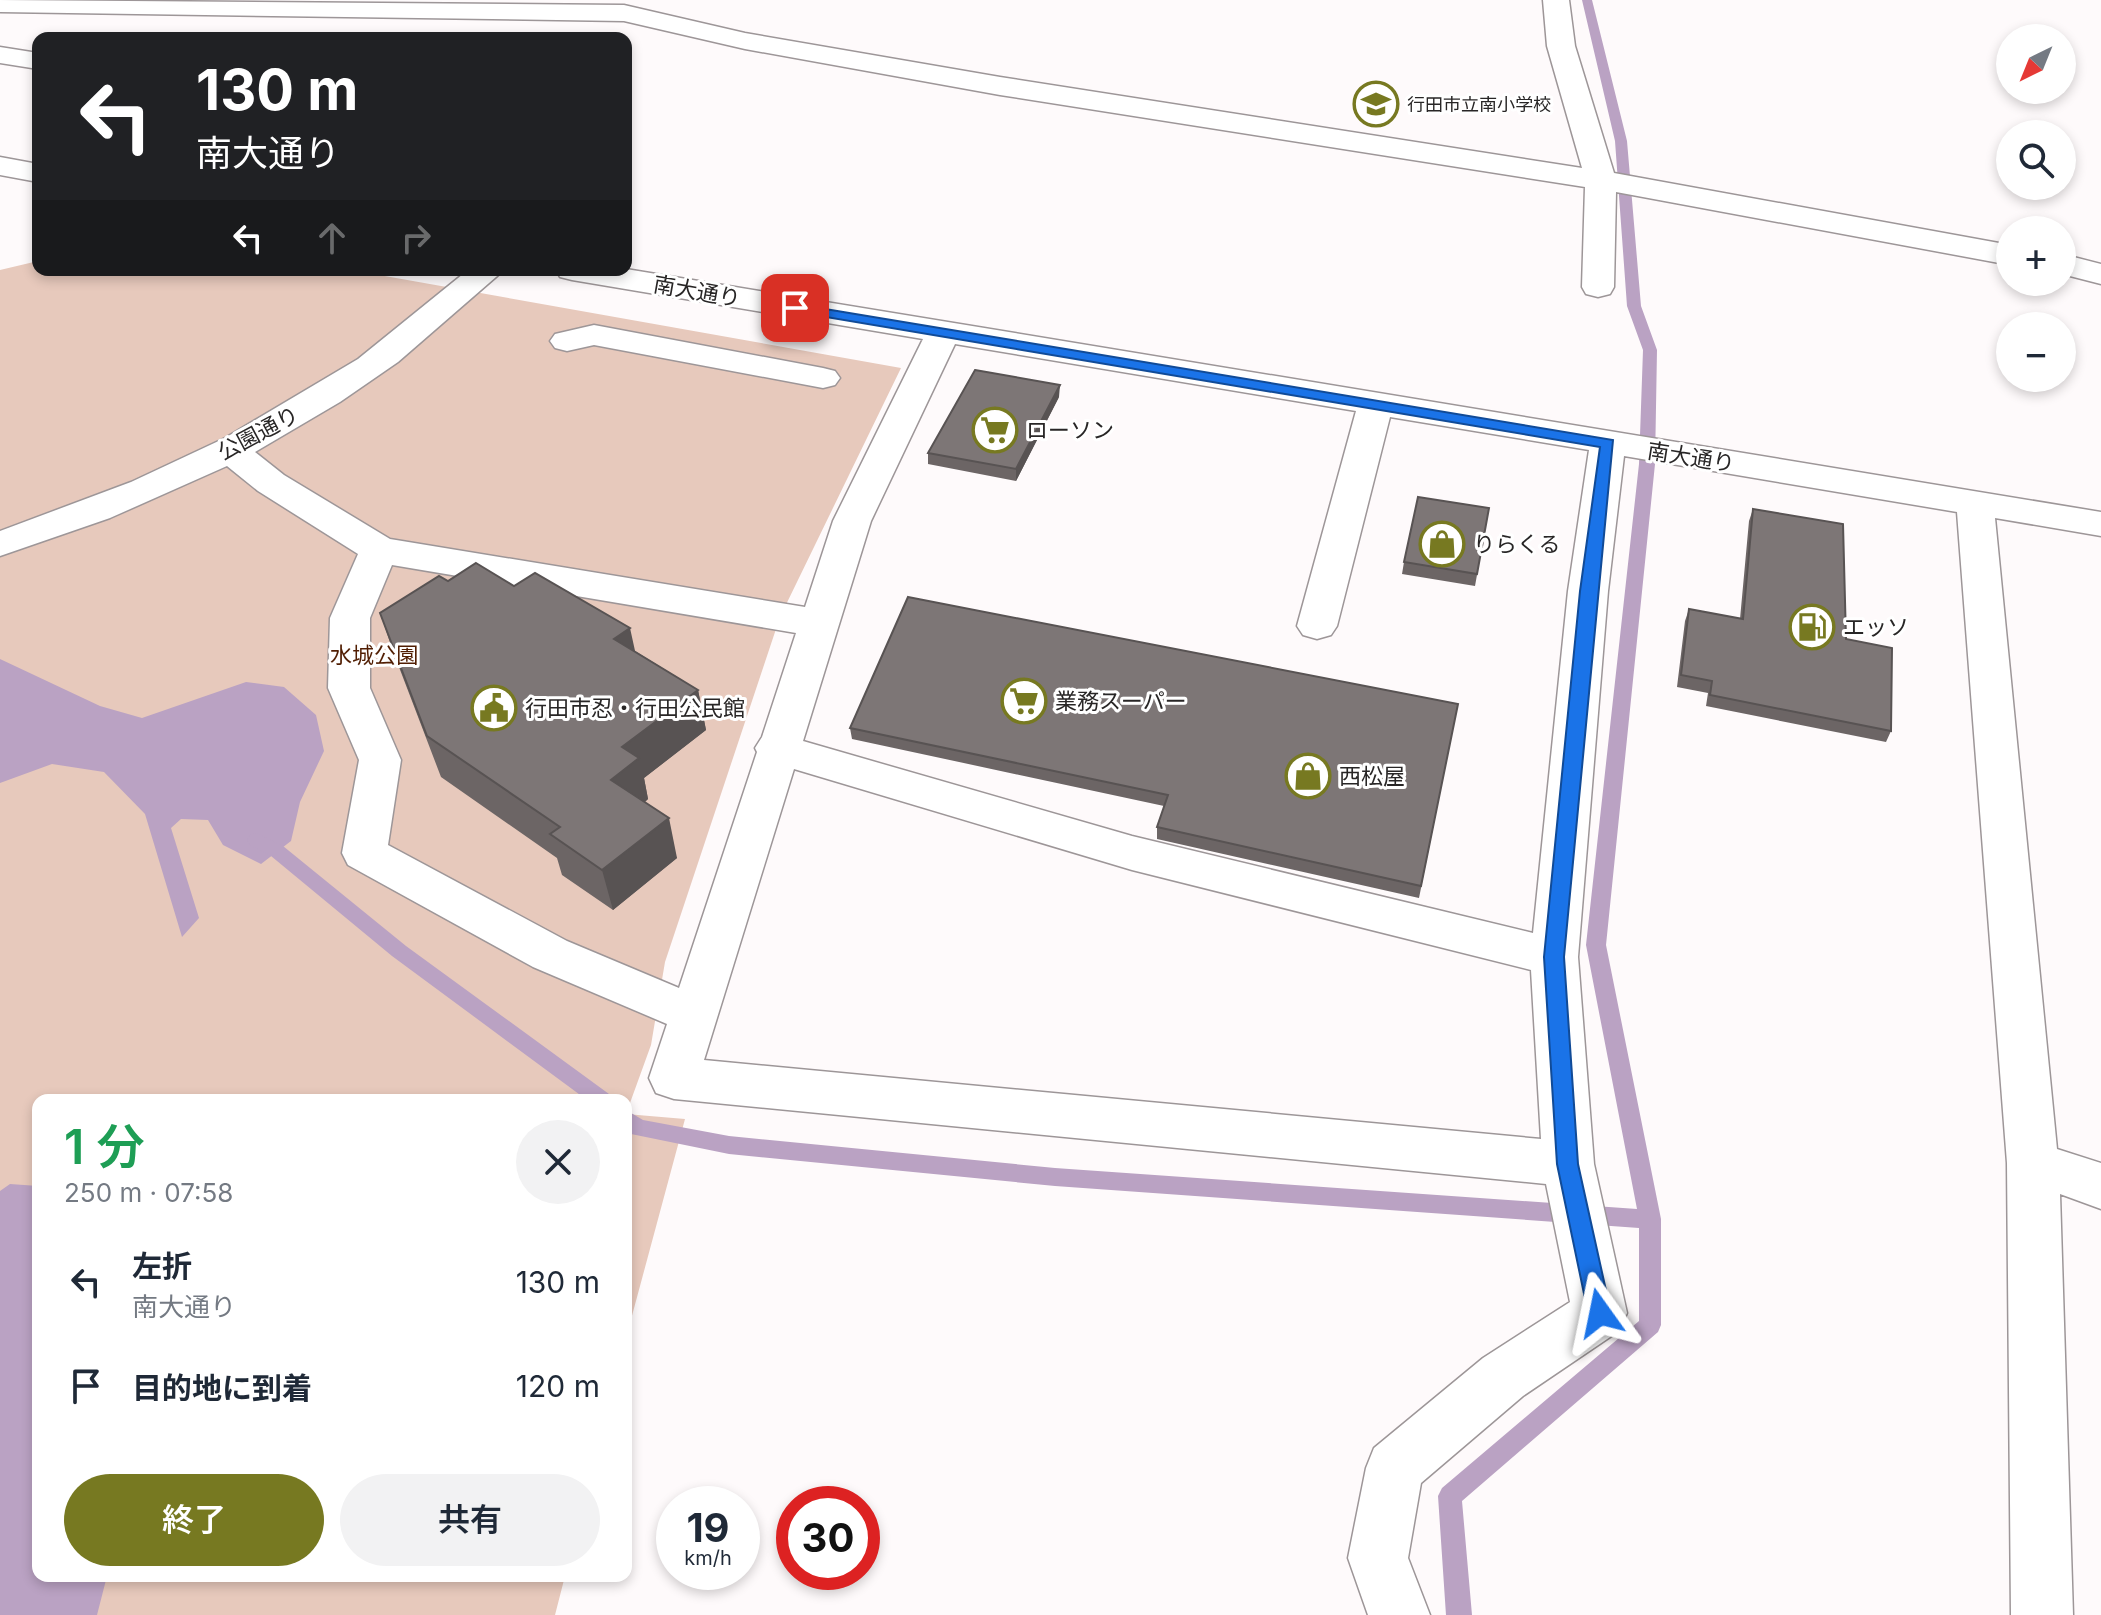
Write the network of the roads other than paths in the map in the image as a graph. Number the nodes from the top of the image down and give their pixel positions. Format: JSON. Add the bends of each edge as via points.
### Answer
{"nodes":[{"id":1,"x":1556,"y":0,"type":"edge"},
{"id":2,"x":0,"y":4,"type":"edge"},
{"id":3,"x":622,"y":17,"type":"edge"},
{"id":4,"x":0,"y":55,"type":"edge"},
{"id":5,"x":32,"y":60,"type":"edge"},
{"id":6,"x":0,"y":166,"type":"edge"},
{"id":7,"x":32,"y":172,"type":"edge"},
{"id":8,"x":1601,"y":180,"type":"junction"},
{"id":9,"x":1996,"y":252,"type":"edge"},
{"id":10,"x":2076,"y":268,"type":"edge"},
{"id":11,"x":2101,"y":274,"type":"edge"},
{"id":12,"x":481,"y":276,"type":"edge"},
{"id":13,"x":607,"y":276,"type":"edge"},
{"id":14,"x":1598,"y":287,"type":"dead end"},
{"id":15,"x":943,"y":333,"type":"junction"},
{"id":16,"x":567,"y":341,"type":"dead end"},
{"id":17,"x":823,"y":378,"type":"dead end"},
{"id":18,"x":1375,"y":405,"type":"junction"},
{"id":19,"x":1608,"y":443,"type":"junction"},
{"id":20,"x":230,"y":450,"type":"junction"},
{"id":21,"x":1975,"y":503,"type":"junction"},
{"id":22,"x":2101,"y":524,"type":"edge"},
{"id":23,"x":0,"y":544,"type":"edge"},
{"id":24,"x":379,"y":550,"type":"junction"},
{"id":25,"x":818,"y":623,"type":"junction"},
{"id":26,"x":1317,"y":626,"type":"dead end"},
{"id":27,"x":776,"y":748,"type":"junction"},
{"id":28,"x":1554,"y":957,"type":"junction"},
{"id":29,"x":695,"y":1015,"type":"junction"},
{"id":30,"x":2033,"y":1163,"type":"junction"},
{"id":31,"x":1568,"y":1164,"type":"junction"},
{"id":32,"x":2101,"y":1186,"type":"edge"},
{"id":33,"x":1399,"y":1615,"type":"edge"},
{"id":34,"x":2042,"y":1615,"type":"edge"}],
"edges":[{"from":1,"to":8,"type":"street","via":[[1561,46]]},
{"from":2,"to":3,"type":"street"},
{"from":3,"to":8,"type":"street","via":[[1000,86]]},
{"from":4,"to":5,"type":"street"},
{"from":6,"to":7,"type":"street"},
{"from":8,"to":9,"type":"street"},
{"from":8,"to":14,"type":"street"},
{"from":10,"to":11,"type":"street"},
{"from":12,"to":20,"type":"street","name":"公園通り","via":[[370,366]]},
{"from":13,"to":15,"type":"street","name":"南大通り"},
{"from":15,"to":18,"type":"street","name":"南大通り"},
{"from":15,"to":25,"type":"street","via":[[852,521]]},
{"from":16,"to":17,"type":"street","via":[[594,335]]},
{"from":18,"to":19,"type":"street","name":"南大通り"},
{"from":18,"to":26,"type":"street"},
{"from":19,"to":21,"type":"street","name":"南大通り"},
{"from":19,"to":28,"type":"street","via":[[1588,591]]},
{"from":20,"to":23,"type":"street","name":"公園通り","via":[[59,525]]},
{"from":20,"to":24,"type":"street","via":[[271,483]]},
{"from":21,"to":22,"type":"street","name":"南大通り"},
{"from":21,"to":30,"type":"street"},
{"from":24,"to":25,"type":"street"},
{"from":24,"to":29,"type":"street","via":[[350,618],[349,688],[380,760],[364,853],[550,954]]},
{"from":25,"to":27,"type":"street"},
{"from":27,"to":28,"type":"street","via":[[1132,853]]},
{"from":27,"to":29,"type":"street"},
{"from":28,"to":31,"type":"street"},
{"from":29,"to":31,"type":"street","via":[[674,1078]]},
{"from":30,"to":32,"type":"street"},
{"from":30,"to":34,"type":"street"},
{"from":31,"to":33,"type":"street","via":[[1600,1313],[1503,1377],[1395,1468],[1378,1558]]}]}
